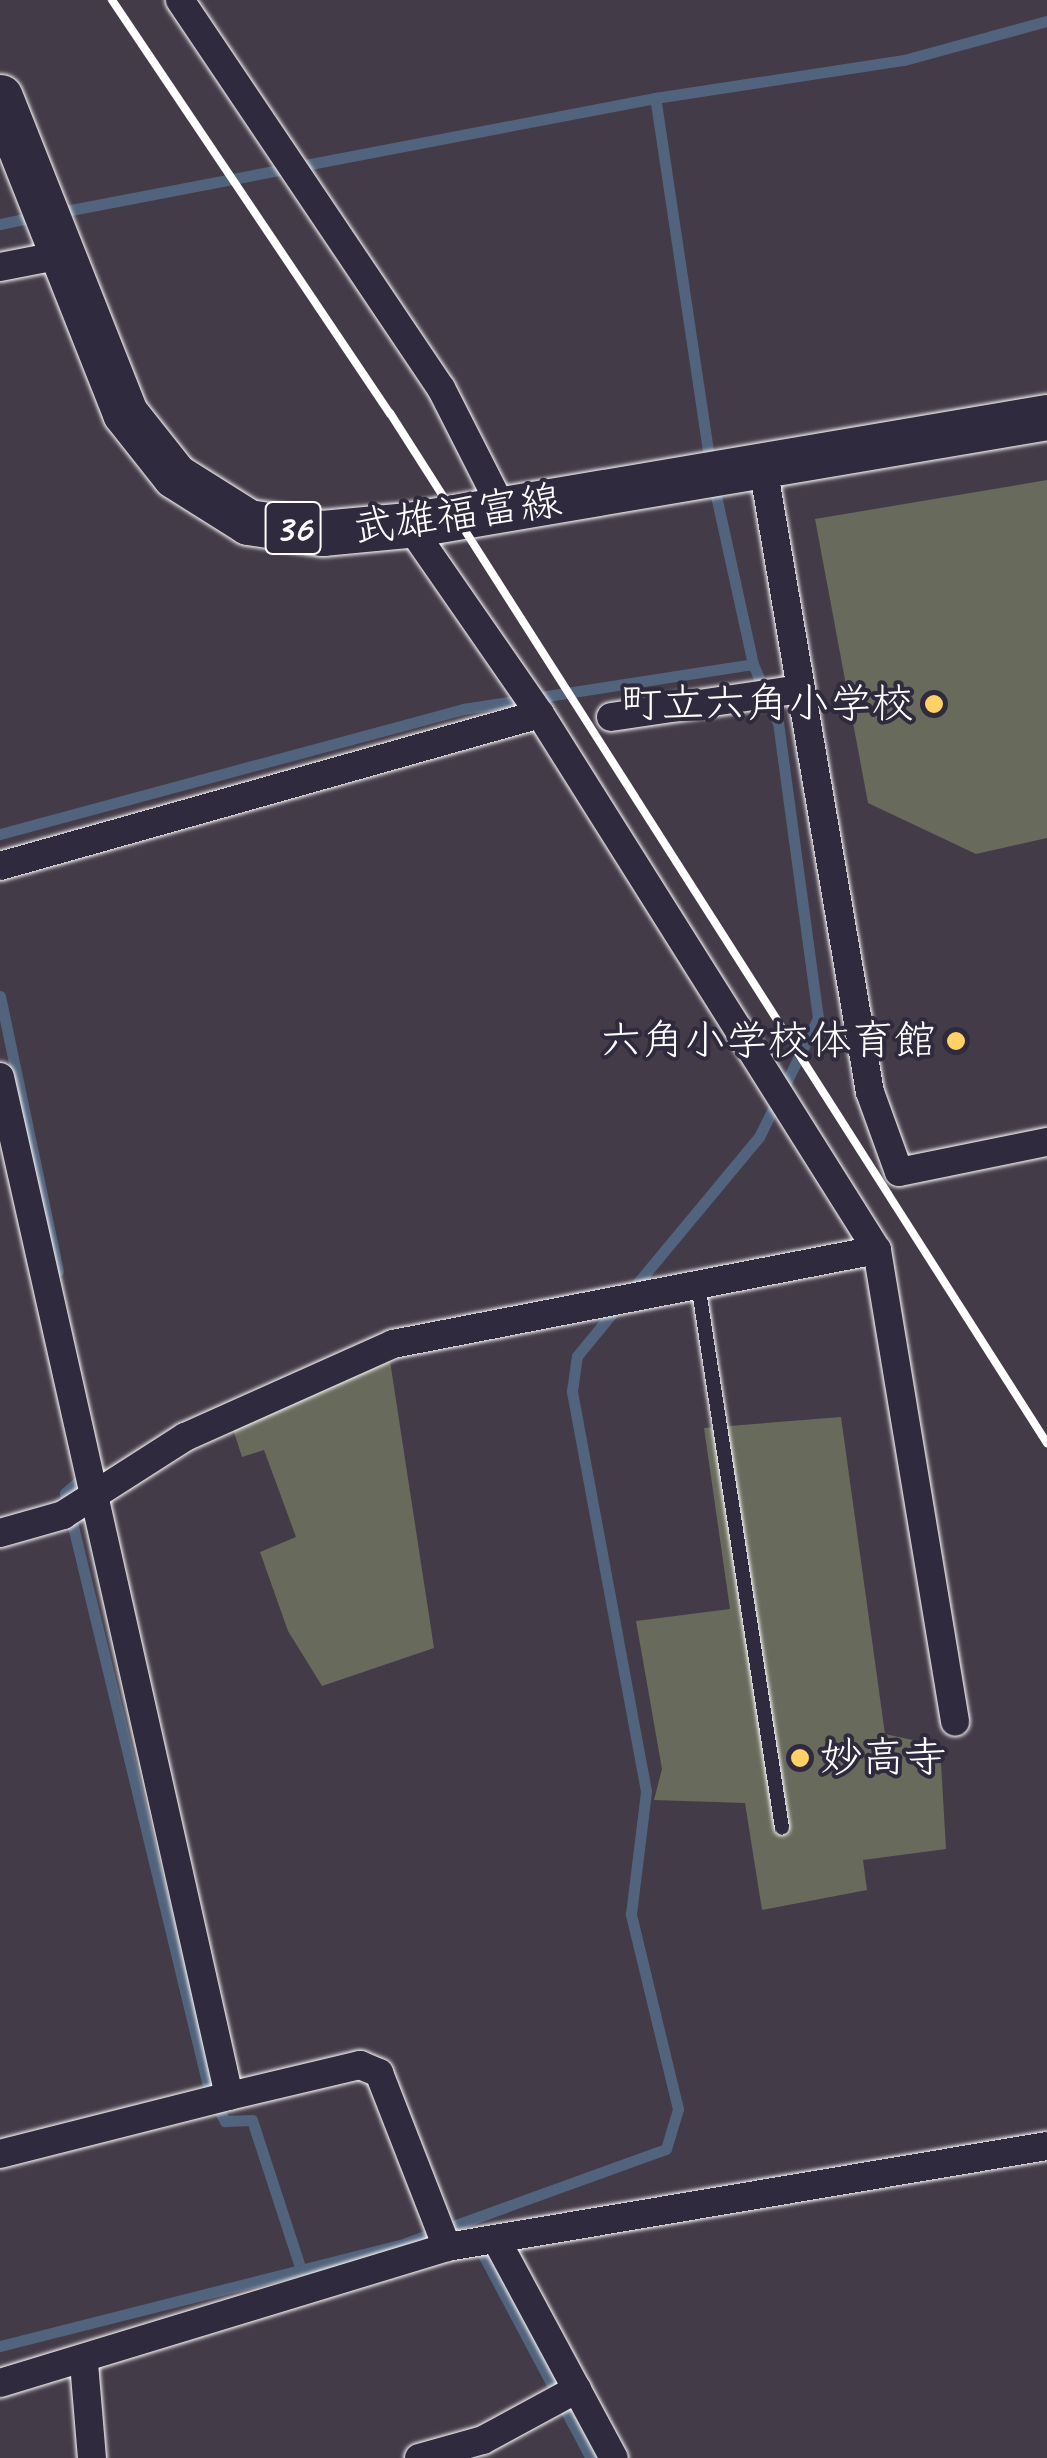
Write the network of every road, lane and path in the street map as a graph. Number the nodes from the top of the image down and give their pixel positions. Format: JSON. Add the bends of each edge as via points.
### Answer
{"nodes":[{"id":1,"x":180,"y":0,"type":"edge"},
{"id":2,"x":0,"y":97,"type":"edge"},
{"id":3,"x":53,"y":232,"type":"junction"},
{"id":4,"x":0,"y":267,"type":"edge"},
{"id":5,"x":1047,"y":417,"type":"edge"},
{"id":6,"x":749,"y":470,"type":"junction"},
{"id":7,"x":503,"y":510,"type":"junction"},
{"id":8,"x":408,"y":525,"type":"junction"},
{"id":9,"x":793,"y":690,"type":"junction"},
{"id":10,"x":540,"y":714,"type":"junction"},
{"id":11,"x":611,"y":717,"type":"dead end"},
{"id":12,"x":0,"y":866,"type":"edge"},
{"id":13,"x":0,"y":1077,"type":"edge"},
{"id":14,"x":1047,"y":1142,"type":"edge"},
{"id":15,"x":877,"y":1250,"type":"junction"},
{"id":16,"x":698,"y":1284,"type":"junction"},
{"id":17,"x":79,"y":1492,"type":"junction"},
{"id":18,"x":0,"y":1534,"type":"edge"},
{"id":19,"x":955,"y":1722,"type":"dead end"},
{"id":20,"x":782,"y":1828,"type":"dead end"},
{"id":21,"x":217,"y":2099,"type":"junction"},
{"id":22,"x":1047,"y":2146,"type":"edge"},
{"id":23,"x":0,"y":2154,"type":"edge"},
{"id":24,"x":464,"y":2238,"type":"junction"},
{"id":25,"x":84,"y":2363,"type":"junction"},
{"id":26,"x":0,"y":2384,"type":"edge"},
{"id":27,"x":565,"y":2397,"type":"junction"},
{"id":28,"x":92,"y":2458,"type":"edge"},
{"id":29,"x":419,"y":2458,"type":"edge"},
{"id":30,"x":614,"y":2458,"type":"edge"}],
"edges":[{"from":1,"to":7,"type":"street","via":[[313,208],[441,388]]},
{"from":2,"to":3,"type":"main road","name":"武雄福富線","number":"36"},
{"from":3,"to":4,"type":"street"},
{"from":3,"to":8,"type":"main road","name":"武雄福富線","number":"36","via":[[125,413],[175,476],[248,522],[322,533]]},
{"from":5,"to":6,"type":"main road","name":"武雄福富線","number":"36"},
{"from":6,"to":7,"type":"main road","name":"武雄福富線","number":"36"},
{"from":6,"to":9,"type":"street"},
{"from":7,"to":8,"type":"main road","name":"武雄福富線","number":"36"},
{"from":8,"to":10,"type":"street"},
{"from":9,"to":11,"type":"street"},
{"from":9,"to":14,"type":"street","via":[[870,1092],[899,1172]]},
{"from":10,"to":12,"type":"street"},
{"from":10,"to":15,"type":"street"},
{"from":13,"to":17,"type":"street"},
{"from":15,"to":16,"type":"street"},
{"from":15,"to":19,"type":"street"},
{"from":16,"to":17,"type":"street","via":[[599,1298],[393,1344]]},
{"from":16,"to":20,"type":"lane"},
{"from":17,"to":18,"type":"street"},
{"from":17,"to":21,"type":"street"},
{"from":21,"to":23,"type":"street"},
{"from":21,"to":24,"type":"street","via":[[360,2065],[378,2073]]},
{"from":22,"to":24,"type":"street"},
{"from":24,"to":25,"type":"street"},
{"from":24,"to":27,"type":"street"},
{"from":25,"to":26,"type":"street"},
{"from":25,"to":28,"type":"street"},
{"from":27,"to":29,"type":"street"},
{"from":27,"to":30,"type":"street"}]}
